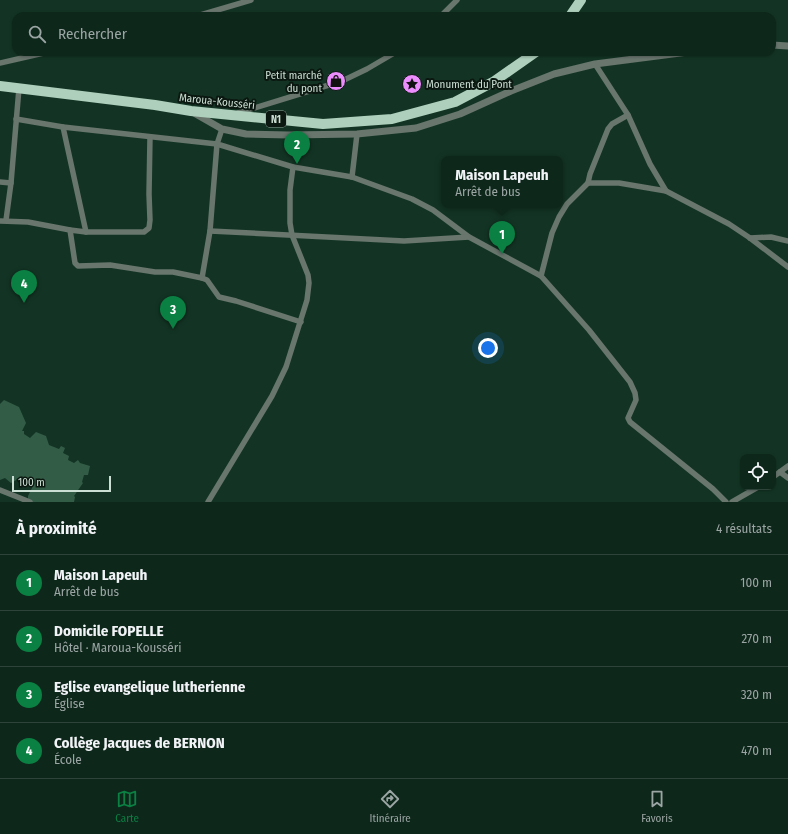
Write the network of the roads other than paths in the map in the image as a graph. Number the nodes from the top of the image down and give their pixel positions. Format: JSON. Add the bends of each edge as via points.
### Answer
{"nodes":[{"id":1,"x":251,"y":0,"type":"edge"},
{"id":2,"x":457,"y":0,"type":"edge"},
{"id":3,"x":580,"y":0,"type":"edge"},
{"id":4,"x":210,"y":12,"type":"edge"},
{"id":5,"x":445,"y":12,"type":"edge"},
{"id":6,"x":572,"y":12,"type":"edge"},
{"id":7,"x":776,"y":46,"type":"edge"},
{"id":8,"x":788,"y":46,"type":"edge"},
{"id":9,"x":31,"y":56,"type":"edge"},
{"id":10,"x":389,"y":56,"type":"edge"},
{"id":11,"x":530,"y":56,"type":"edge"},
{"id":12,"x":657,"y":56,"type":"edge"},
{"id":13,"x":0,"y":63,"type":"edge"},
{"id":14,"x":595,"y":64,"type":"junction"},
{"id":15,"x":0,"y":86,"type":"edge"},
{"id":16,"x":19,"y":88,"type":"junction"},
{"id":17,"x":191,"y":111,"type":"junction"},
{"id":18,"x":232,"y":115,"type":"junction"},
{"id":19,"x":628,"y":115,"type":"junction"},
{"id":20,"x":16,"y":119,"type":"junction"},
{"id":21,"x":63,"y":127,"type":"junction"},
{"id":22,"x":222,"y":129,"type":"junction"},
{"id":23,"x":357,"y":134,"type":"junction"},
{"id":24,"x":150,"y":136,"type":"junction"},
{"id":25,"x":217,"y":144,"type":"junction"},
{"id":26,"x":293,"y":167,"type":"junction"},
{"id":27,"x":352,"y":177,"type":"junction"},
{"id":28,"x":0,"y":182,"type":"edge"},
{"id":29,"x":11,"y":183,"type":"junction"},
{"id":30,"x":588,"y":183,"type":"junction"},
{"id":31,"x":666,"y":191,"type":"junction"},
{"id":32,"x":3,"y":221,"type":"edge"},
{"id":33,"x":70,"y":230,"type":"junction"},
{"id":34,"x":210,"y":231,"type":"junction"},
{"id":35,"x":86,"y":232,"type":"junction"},
{"id":36,"x":292,"y":235,"type":"junction"},
{"id":37,"x":469,"y":237,"type":"junction"},
{"id":38,"x":750,"y":238,"type":"junction"},
{"id":39,"x":788,"y":241,"type":"edge"},
{"id":40,"x":788,"y":267,"type":"edge"},
{"id":41,"x":541,"y":276,"type":"junction"},
{"id":42,"x":202,"y":278,"type":"junction"},
{"id":43,"x":301,"y":322,"type":"junction"},
{"id":44,"x":788,"y":466,"type":"edge"},
{"id":45,"x":780,"y":472,"type":"junction"},
{"id":46,"x":776,"y":475,"type":"edge"},
{"id":47,"x":788,"y":478,"type":"edge"},
{"id":48,"x":0,"y":490,"type":"edge"},
{"id":49,"x":755,"y":490,"type":"edge"},
{"id":50,"x":745,"y":499,"type":"edge"},
{"id":51,"x":30,"y":502,"type":"edge"},
{"id":52,"x":208,"y":502,"type":"edge"},
{"id":53,"x":726,"y":502,"type":"edge"},
{"id":54,"x":732,"y":502,"type":"edge"}],
"edges":[{"from":1,"to":4,"type":"street"},
{"from":2,"to":5,"type":"street"},
{"from":3,"to":6,"type":"highway"},
{"from":7,"to":8,"type":"street"},
{"from":9,"to":13,"type":"street"},
{"from":10,"to":18,"type":"street","via":[[342,81]]},
{"from":11,"to":18,"type":"highway","name":"Maroua-Kousséri","number":"N1","via":[[493,82],[455,102],[392,119],[323,124]]},
{"from":12,"to":14,"type":"street"},
{"from":14,"to":19,"type":"street"},
{"from":14,"to":23,"type":"street","via":[[554,74],[460,114],[416,128]]},
{"from":15,"to":16,"type":"highway","name":"Maroua-Kousséri","number":"N1"},
{"from":16,"to":17,"type":"highway","name":"Maroua-Kousséri","number":"N1"},
{"from":16,"to":20,"type":"street"},
{"from":17,"to":18,"type":"highway","name":"Maroua-Kousséri","number":"N1"},
{"from":17,"to":22,"type":"street"},
{"from":19,"to":30,"type":"street","via":[[608,129]]},
{"from":19,"to":31,"type":"street","via":[[650,164]]},
{"from":20,"to":21,"type":"street"},
{"from":20,"to":29,"type":"street"},
{"from":21,"to":24,"type":"street"},
{"from":21,"to":35,"type":"street"},
{"from":22,"to":23,"type":"street","via":[[246,134],[289,136]]},
{"from":22,"to":25,"type":"street"},
{"from":23,"to":27,"type":"street"},
{"from":24,"to":25,"type":"street"},
{"from":24,"to":35,"type":"street","via":[[149,228],[144,232]]},
{"from":25,"to":26,"type":"street"},
{"from":25,"to":34,"type":"street"},
{"from":26,"to":27,"type":"street"},
{"from":26,"to":36,"type":"street","via":[[289,207]]},
{"from":27,"to":37,"type":"street","via":[[428,208]]},
{"from":28,"to":29,"type":"street"},
{"from":29,"to":32,"type":"street"},
{"from":30,"to":31,"type":"street","via":[[619,183]]},
{"from":30,"to":41,"type":"street","via":[[567,204],[558,218]]},
{"from":31,"to":38,"type":"street"},
{"from":32,"to":33,"type":"street","via":[[28,222]]},
{"from":33,"to":35,"type":"street"},
{"from":33,"to":42,"type":"street","via":[[75,263],[78,266],[110,265]]},
{"from":34,"to":36,"type":"street"},
{"from":34,"to":42,"type":"street"},
{"from":36,"to":37,"type":"street","via":[[404,242]]},
{"from":36,"to":43,"type":"street","via":[[309,283]]},
{"from":37,"to":41,"type":"street"},
{"from":38,"to":39,"type":"street","via":[[771,237]]},
{"from":38,"to":40,"type":"street"},
{"from":41,"to":53,"type":"street","via":[[589,330],[633,387],[636,400],[628,418],[630,422],[714,489]]},
{"from":42,"to":43,"type":"street","via":[[218,297]]},
{"from":43,"to":52,"type":"street","via":[[286,367],[272,396]]},
{"from":44,"to":45,"type":"street"},
{"from":45,"to":46,"type":"street"},
{"from":45,"to":47,"type":"street"},
{"from":48,"to":51,"type":"street"},
{"from":49,"to":50,"type":"street"},
{"from":50,"to":54,"type":"street"}]}
